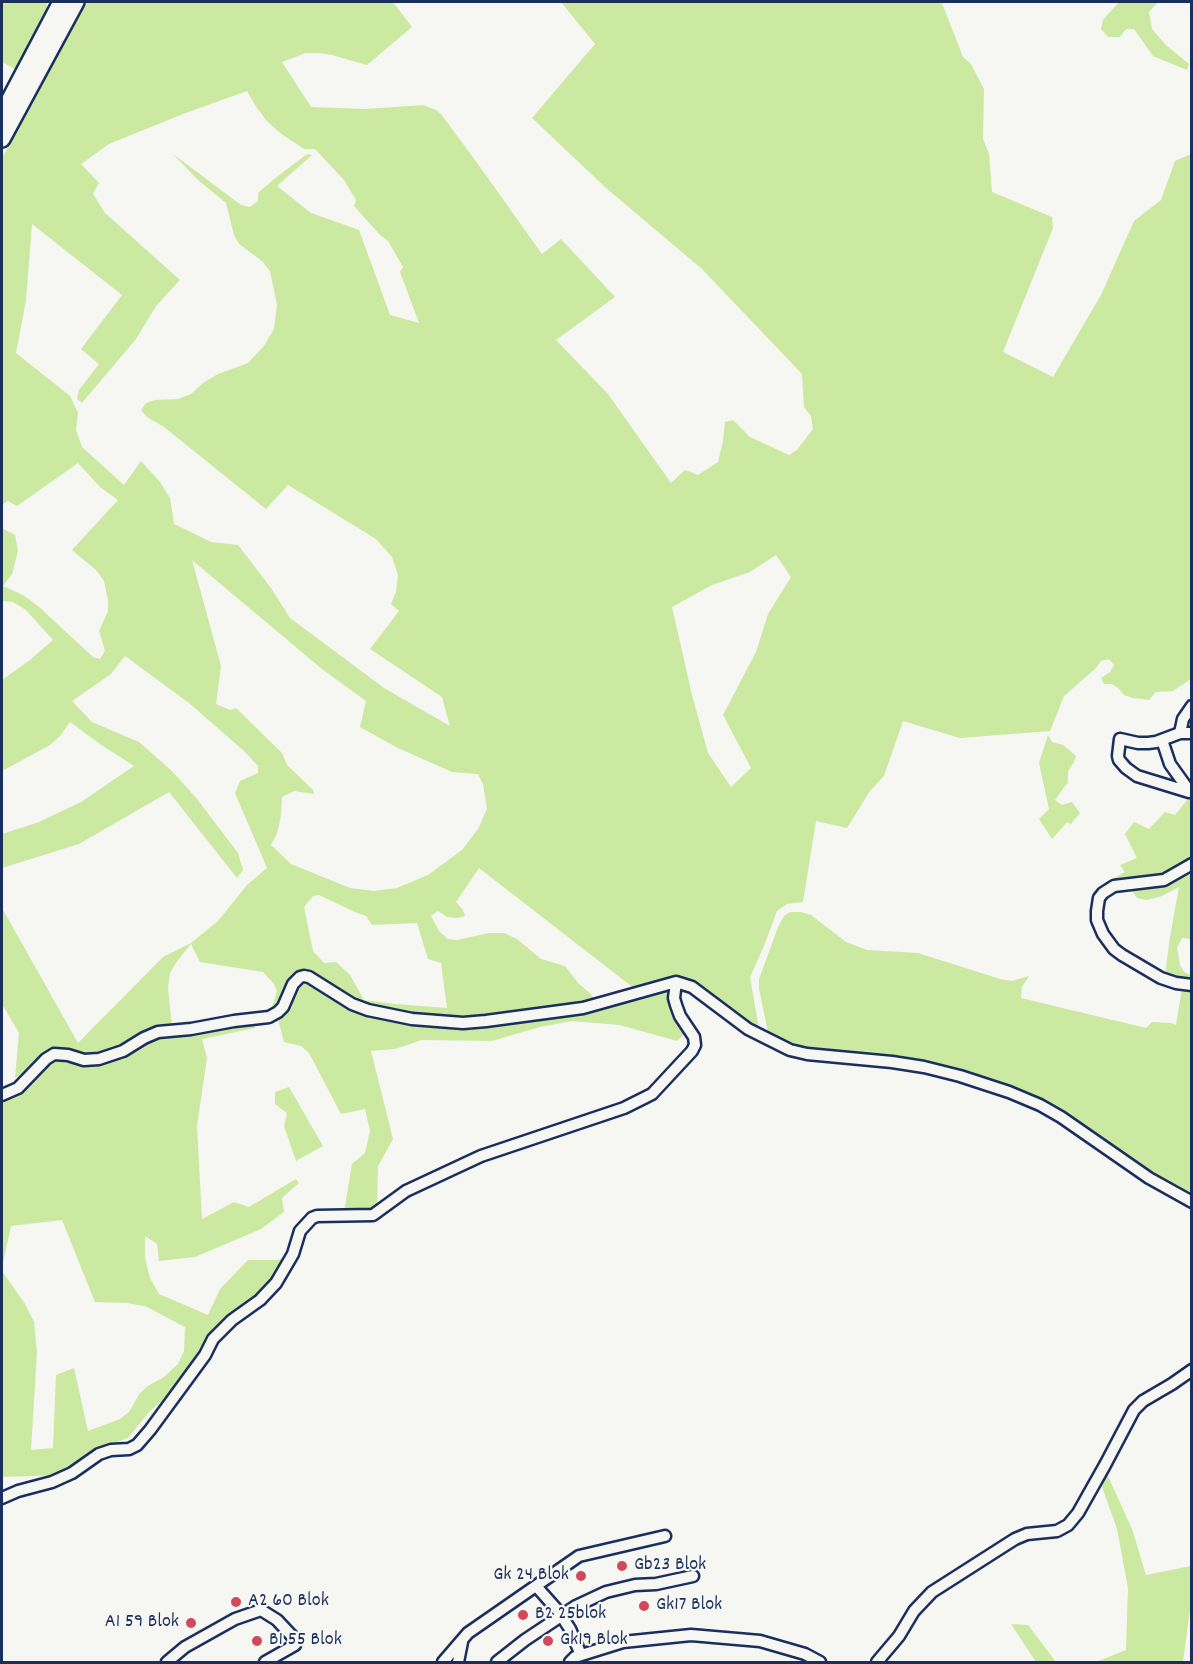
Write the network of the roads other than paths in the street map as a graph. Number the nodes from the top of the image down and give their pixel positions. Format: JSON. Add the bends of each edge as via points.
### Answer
{"nodes":[{"id":1,"x":61,"y":2,"type":"edge"},
{"id":2,"x":76,"y":2,"type":"edge"},
{"id":3,"x":2,"y":114,"type":"edge"},
{"id":4,"x":2,"y":139,"type":"edge"},
{"id":5,"x":1191,"y":706,"type":"edge"},
{"id":6,"x":1186,"y":733,"type":"edge"},
{"id":7,"x":1162,"y":740,"type":"junction"},
{"id":8,"x":1190,"y":793,"type":"edge"},
{"id":9,"x":1191,"y":864,"type":"edge"},
{"id":10,"x":676,"y":982,"type":"junction"},
{"id":11,"x":1191,"y":985,"type":"edge"},
{"id":12,"x":2,"y":1095,"type":"edge"},
{"id":13,"x":1191,"y":1202,"type":"edge"},
{"id":14,"x":1191,"y":1370,"type":"edge"},
{"id":15,"x":2,"y":1498,"type":"edge"},
{"id":16,"x":665,"y":1536,"type":"dead end"},
{"id":17,"x":693,"y":1576,"type":"dead end"},
{"id":18,"x":536,"y":1586,"type":"junction"},
{"id":19,"x":561,"y":1615,"type":"junction"},
{"id":20,"x":463,"y":1639,"type":"junction"},
{"id":21,"x":581,"y":1655,"type":"junction"},
{"id":22,"x":167,"y":1662,"type":"edge"},
{"id":23,"x":266,"y":1662,"type":"edge"},
{"id":24,"x":443,"y":1662,"type":"edge"},
{"id":25,"x":458,"y":1662,"type":"edge"},
{"id":26,"x":497,"y":1662,"type":"edge"},
{"id":27,"x":570,"y":1662,"type":"edge"},
{"id":28,"x":820,"y":1662,"type":"edge"},
{"id":29,"x":877,"y":1662,"type":"edge"}],
"edges":[{"from":1,"to":3,"type":"highway"},
{"from":2,"to":4,"type":"highway"},
{"from":5,"to":6,"type":"street","via":[[1183,719]]},
{"from":6,"to":7,"type":"street"},
{"from":7,"to":8,"type":"street","via":[[1170,764]]},
{"from":7,"to":8,"type":"street","via":[[1138,743],[1120,739],[1119,760],[1137,776]]},
{"from":9,"to":11,"type":"street","via":[[1164,880],[1114,886],[1103,893],[1097,920],[1103,934],[1122,955],[1161,978]]},
{"from":10,"to":12,"type":"street","via":[[583,1008],[463,1023],[368,1010],[304,976],[293,984],[283,1007],[269,1017],[158,1032],[99,1059],[54,1054],[18,1088]]},
{"from":10,"to":13,"type":"street","via":[[692,987],[748,1029],[790,1050],[924,1067],[1040,1105]]},
{"from":10,"to":15,"type":"street","via":[[675,1005],[695,1045],[652,1094],[624,1108],[481,1156],[406,1191],[373,1215],[312,1218],[300,1231],[293,1254],[276,1283],[213,1339],[137,1444],[99,1454],[72,1473]]},
{"from":14,"to":29,"type":"street","via":[[1134,1410],[1068,1525],[1057,1531],[1022,1536],[932,1592]]},
{"from":16,"to":18,"type":"street","via":[[579,1556]]},
{"from":17,"to":19,"type":"street","via":[[606,1592]]},
{"from":18,"to":19,"type":"street"},
{"from":18,"to":20,"type":"street"},
{"from":19,"to":21,"type":"street"},
{"from":19,"to":26,"type":"street"},
{"from":20,"to":24,"type":"street"},
{"from":20,"to":25,"type":"street"},
{"from":21,"to":27,"type":"street"},
{"from":21,"to":28,"type":"street","via":[[623,1642],[691,1635],[760,1641]]},
{"from":22,"to":23,"type":"street","via":[[185,1647],[261,1610],[292,1635],[295,1645]]}]}
